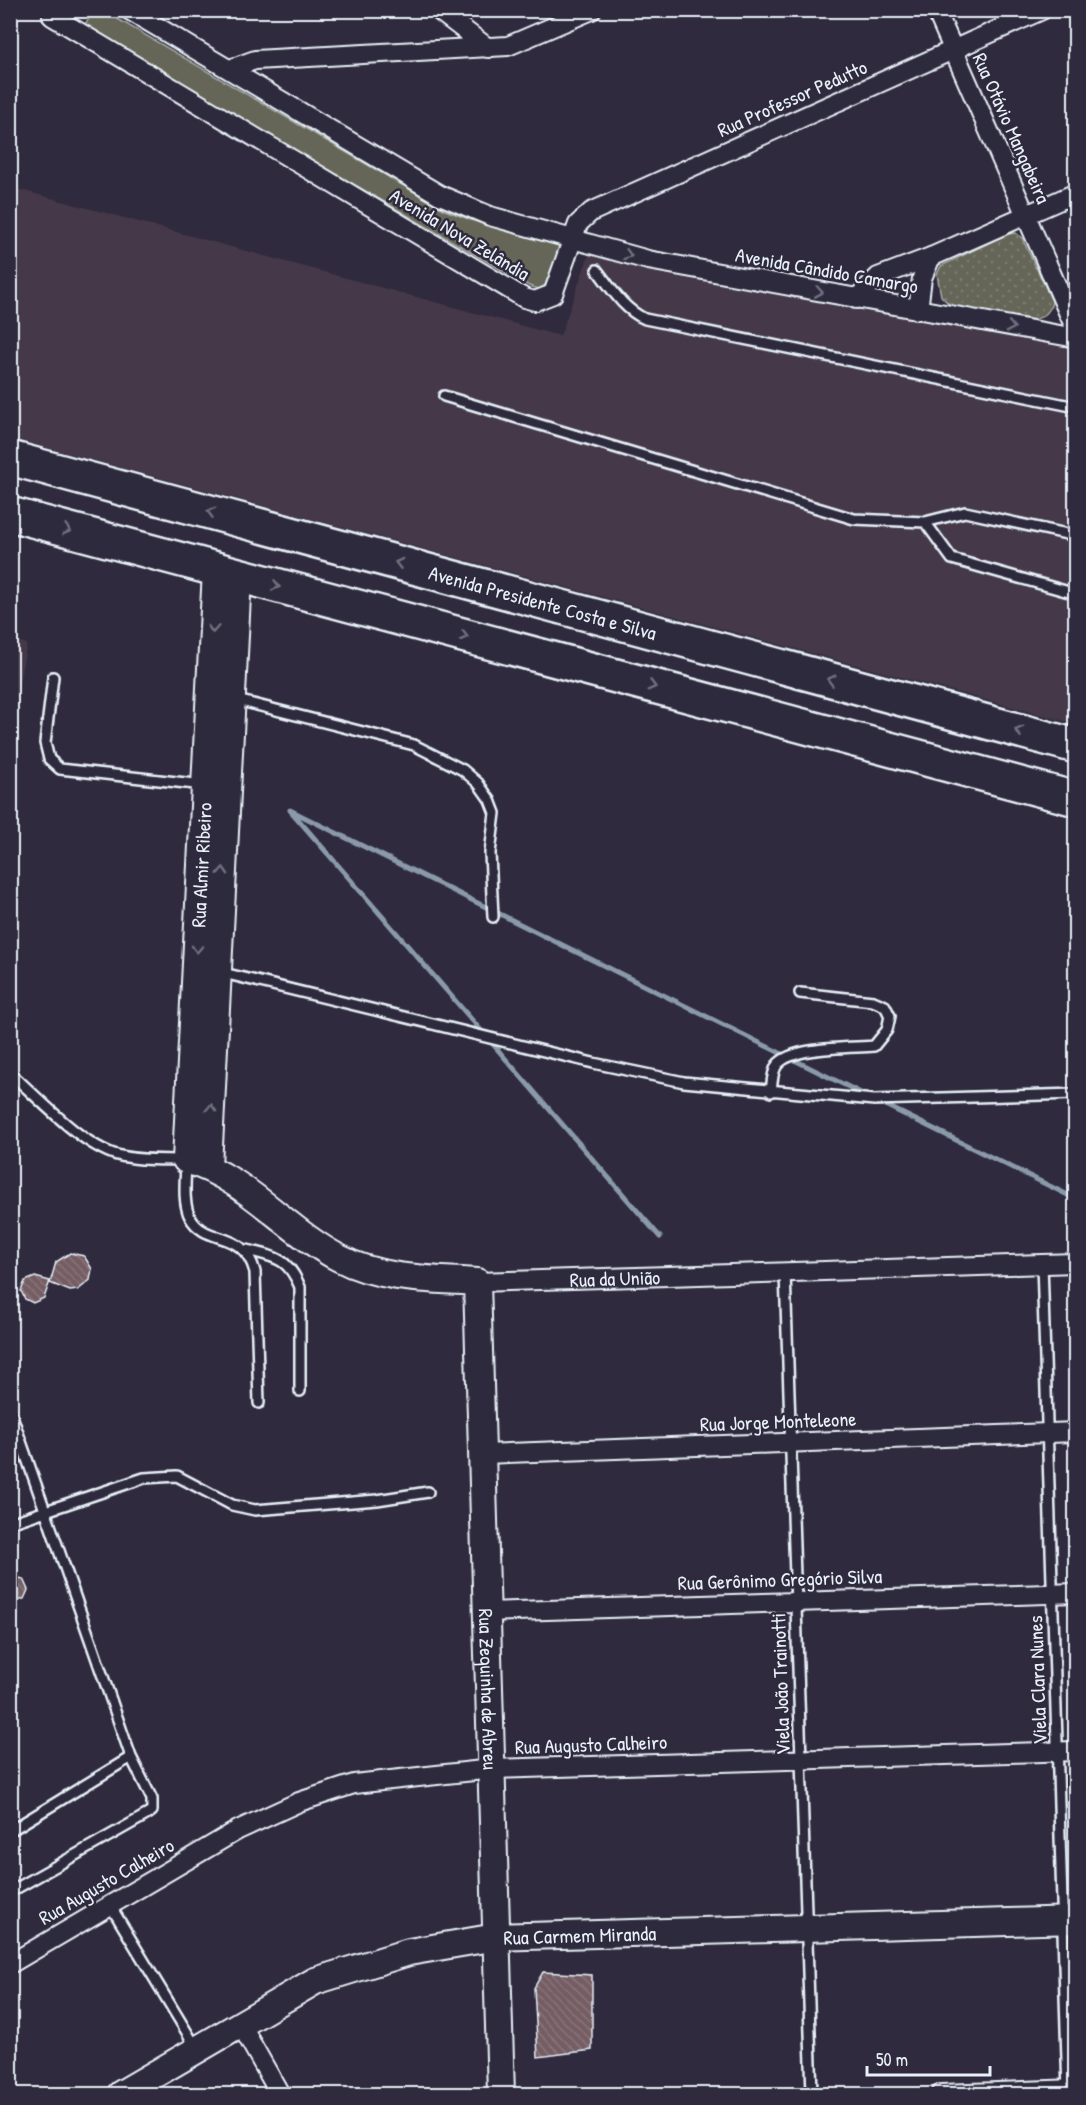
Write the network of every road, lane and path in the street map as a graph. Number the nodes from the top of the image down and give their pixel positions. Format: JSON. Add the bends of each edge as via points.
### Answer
{"nodes":[{"id":1,"x":129,"y":10,"type":"edge"},
{"id":2,"x":438,"y":10,"type":"edge"},
{"id":3,"x":592,"y":10,"type":"edge"},
{"id":4,"x":936,"y":10,"type":"edge"},
{"id":5,"x":1042,"y":10,"type":"edge"},
{"id":6,"x":50,"y":12,"type":"edge"},
{"id":7,"x":488,"y":48,"type":"junction"},
{"id":8,"x":953,"y":50,"type":"junction"},
{"id":9,"x":230,"y":69,"type":"junction"},
{"id":10,"x":1076,"y":193,"type":"edge"},
{"id":11,"x":1025,"y":215,"type":"junction"},
{"id":12,"x":572,"y":238,"type":"junction"},
{"id":13,"x":931,"y":257,"type":"junction"},
{"id":14,"x":597,"y":270,"type":"dead end"},
{"id":15,"x":856,"y":299,"type":"junction"},
{"id":16,"x":918,"y":310,"type":"junction"},
{"id":17,"x":1076,"y":330,"type":"edge"},
{"id":18,"x":1076,"y":338,"type":"edge"},
{"id":19,"x":444,"y":396,"type":"dead end"},
{"id":20,"x":1076,"y":407,"type":"edge"},
{"id":21,"x":10,"y":458,"type":"edge"},
{"id":22,"x":10,"y":514,"type":"edge"},
{"id":23,"x":925,"y":522,"type":"junction"},
{"id":24,"x":1076,"y":536,"type":"edge"},
{"id":25,"x":227,"y":573,"type":"junction"},
{"id":26,"x":1076,"y":594,"type":"edge"},
{"id":27,"x":53,"y":677,"type":"dead end"},
{"id":28,"x":221,"y":696,"type":"junction"},
{"id":29,"x":1076,"y":746,"type":"edge"},
{"id":30,"x":216,"y":786,"type":"junction"},
{"id":31,"x":1076,"y":799,"type":"edge"},
{"id":32,"x":494,"y":917,"type":"dead end"},
{"id":33,"x":218,"y":972,"type":"junction"},
{"id":34,"x":800,"y":993,"type":"dead end"},
{"id":35,"x":10,"y":1073,"type":"edge"},
{"id":36,"x":771,"y":1092,"type":"junction"},
{"id":37,"x":1076,"y":1094,"type":"edge"},
{"id":38,"x":197,"y":1163,"type":"junction"},
{"id":39,"x":247,"y":1250,"type":"junction"},
{"id":40,"x":1042,"y":1263,"type":"junction"},
{"id":41,"x":1076,"y":1263,"type":"edge"},
{"id":42,"x":785,"y":1272,"type":"junction"},
{"id":43,"x":477,"y":1282,"type":"junction"},
{"id":44,"x":300,"y":1391,"type":"dead end"},
{"id":45,"x":259,"y":1403,"type":"dead end"},
{"id":46,"x":10,"y":1410,"type":"edge"},
{"id":47,"x":1048,"y":1432,"type":"junction"},
{"id":48,"x":1076,"y":1432,"type":"edge"},
{"id":49,"x":790,"y":1443,"type":"junction"},
{"id":50,"x":483,"y":1455,"type":"junction"},
{"id":51,"x":428,"y":1492,"type":"dead end"},
{"id":52,"x":45,"y":1512,"type":"junction"},
{"id":53,"x":10,"y":1523,"type":"edge"},
{"id":54,"x":1076,"y":1593,"type":"edge"},
{"id":55,"x":1053,"y":1594,"type":"junction"},
{"id":56,"x":796,"y":1600,"type":"junction"},
{"id":57,"x":487,"y":1612,"type":"junction"},
{"id":58,"x":1066,"y":1751,"type":"edge"},
{"id":59,"x":131,"y":1756,"type":"junction"},
{"id":60,"x":801,"y":1760,"type":"junction"},
{"id":61,"x":492,"y":1769,"type":"junction"},
{"id":62,"x":10,"y":1831,"type":"edge"},
{"id":63,"x":10,"y":1892,"type":"edge"},
{"id":64,"x":110,"y":1905,"type":"junction"},
{"id":65,"x":1069,"y":1920,"type":"edge"},
{"id":66,"x":807,"y":1928,"type":"junction"},
{"id":67,"x":496,"y":1937,"type":"junction"},
{"id":68,"x":10,"y":1964,"type":"edge"},
{"id":69,"x":241,"y":2025,"type":"junction"},
{"id":70,"x":198,"y":2050,"type":"junction"},
{"id":71,"x":1071,"y":2091,"type":"edge"},
{"id":72,"x":121,"y":2094,"type":"edge"},
{"id":73,"x":280,"y":2094,"type":"edge"},
{"id":74,"x":501,"y":2094,"type":"edge"},
{"id":75,"x":812,"y":2094,"type":"edge"},
{"id":76,"x":941,"y":2094,"type":"edge"}],
"edges":[{"from":1,"to":9,"type":"street","name":"Avenida Nova Zelândia"},
{"from":2,"to":7,"type":"street"},
{"from":3,"to":7,"type":"street","via":[[520,42]]},
{"from":4,"to":8,"type":"street","name":"Rua Otávio Mangabeira"},
{"from":5,"to":8,"type":"street","name":"Rua Professor Pedutto"},
{"from":6,"to":12,"type":"street","name":"Avenida Nova Zelândia","via":[[524,298],[544,299],[553,294]]},
{"from":7,"to":9,"type":"street","via":[[255,60]]},
{"from":8,"to":11,"type":"street","name":"Rua Otávio Mangabeira"},
{"from":8,"to":12,"type":"street","name":"Rua Professor Pedutto","via":[[591,212],[578,224]]},
{"from":9,"to":12,"type":"street","name":"Avenida Nova Zelândia","via":[[440,195],[490,216]]},
{"from":10,"to":11,"type":"street"},
{"from":11,"to":13,"type":"street"},
{"from":11,"to":17,"type":"street","name":"Rua Otávio Mangabeira"},
{"from":12,"to":15,"type":"street","name":"Avenida Cândido Camargo","one_way":true,"via":[[666,264]]},
{"from":13,"to":15,"type":"street","via":[[878,277]]},
{"from":13,"to":16,"type":"street","via":[[922,278]]},
{"from":14,"to":20,"type":"lane","via":[[627,307],[645,319]]},
{"from":15,"to":16,"type":"street","name":"Avenida Cândido Camargo"},
{"from":16,"to":18,"type":"street","name":"Avenida Cândido Camargo","one_way":true},
{"from":19,"to":23,"type":"lane","via":[[854,519]]},
{"from":29,"to":21,"type":"highway","name":"Avenida Presidente Costa e Silva","one_way":true},
{"from":22,"to":25,"type":"highway","one_way":true},
{"from":23,"to":24,"type":"lane","via":[[972,513]]},
{"from":23,"to":26,"type":"lane","via":[[952,559]]},
{"from":25,"to":28,"type":"street","name":"Rua Almir Ribeiro"},
{"from":25,"to":31,"type":"highway","one_way":true},
{"from":27,"to":30,"type":"lane","via":[[45,743],[49,759],[60,769]]},
{"from":28,"to":30,"type":"street","name":"Rua Almir Ribeiro"},
{"from":28,"to":32,"type":"lane","via":[[414,745],[463,770],[478,783],[495,813],[490,853]]},
{"from":33,"to":30,"type":"street","name":"Rua Almir Ribeiro","one_way":true},
{"from":30,"to":38,"type":"street","name":"Rua Almir Ribeiro","one_way":true},
{"from":33,"to":36,"type":"lane","via":[[593,1063],[684,1082]]},
{"from":38,"to":33,"type":"street","name":"Rua Almir Ribeiro","one_way":true},
{"from":34,"to":36,"type":"lane","via":[[873,1001],[885,1006],[890,1016],[887,1030],[874,1046],[815,1050],[784,1059],[777,1065]]},
{"from":35,"to":38,"type":"lane","via":[[88,1141],[116,1155]]},
{"from":36,"to":37,"type":"lane","via":[[874,1100]]},
{"from":38,"to":39,"type":"lane","via":[[189,1216],[215,1236]]},
{"from":38,"to":43,"type":"street","name":"Rua da União","via":[[228,1176],[341,1259],[396,1277]]},
{"from":39,"to":44,"type":"lane","via":[[282,1260],[294,1271],[300,1287]]},
{"from":39,"to":45,"type":"lane","via":[[255,1272]]},
{"from":40,"to":41,"type":"street","name":"Rua da União"},
{"from":40,"to":42,"type":"street","name":"Rua da União"},
{"from":40,"to":47,"type":"lane","name":"Viela Clara Nunes"},
{"from":42,"to":43,"type":"street","name":"Rua da União"},
{"from":42,"to":49,"type":"lane","name":"Viela João Trainotti"},
{"from":43,"to":50,"type":"street","name":"Rua Zequinha de Abreu"},
{"from":46,"to":52,"type":"lane"},
{"from":47,"to":48,"type":"street","name":"Rua Jorge Monteleone"},
{"from":47,"to":49,"type":"street","name":"Rua Jorge Monteleone"},
{"from":47,"to":55,"type":"lane","name":"Viela Clara Nunes"},
{"from":49,"to":50,"type":"street","name":"Rua Jorge Monteleone"},
{"from":49,"to":56,"type":"lane","name":"Viela João Trainotti"},
{"from":50,"to":57,"type":"street","name":"Rua Zequinha de Abreu"},
{"from":51,"to":52,"type":"lane","via":[[255,1510],[232,1505],[192,1482],[165,1475],[144,1478]]},
{"from":52,"to":53,"type":"lane"},
{"from":52,"to":59,"type":"lane"},
{"from":54,"to":55,"type":"street","name":"Rua Gerônimo Gregório Silva"},
{"from":55,"to":56,"type":"street","name":"Rua Gerônimo Gregório Silva"},
{"from":55,"to":58,"type":"lane","name":"Viela Clara Nunes"},
{"from":56,"to":57,"type":"street","name":"Rua Gerônimo Gregório Silva"},
{"from":56,"to":60,"type":"lane","name":"Viela João Trainotti"},
{"from":57,"to":61,"type":"street","name":"Rua Zequinha de Abreu"},
{"from":58,"to":60,"type":"street","name":"Rua Augusto Calheiro"},
{"from":58,"to":65,"type":"lane","name":"Viela Clara Nunes"},
{"from":59,"to":62,"type":"lane"},
{"from":59,"to":63,"type":"lane","via":[[152,1799],[152,1811]]},
{"from":60,"to":61,"type":"street","name":"Rua Augusto Calheiro"},
{"from":60,"to":66,"type":"lane","name":"Viela João Trainotti"},
{"from":61,"to":64,"type":"street","name":"Rua Augusto Calheiro","via":[[354,1784],[299,1802],[238,1830]]},
{"from":61,"to":67,"type":"street","name":"Rua Zequinha de Abreu"},
{"from":64,"to":68,"type":"street","name":"Rua Augusto Calheiro"},
{"from":64,"to":70,"type":"lane"},
{"from":65,"to":66,"type":"street","name":"Rua Carmem Miranda"},
{"from":65,"to":71,"type":"lane","name":"Viela Clara Nunes"},
{"from":66,"to":67,"type":"street","name":"Rua Carmem Miranda"},
{"from":66,"to":75,"type":"lane","name":"Viela João Trainotti"},
{"from":67,"to":69,"type":"street","name":"Rua Carmem Miranda","via":[[409,1953],[325,1977]]},
{"from":67,"to":74,"type":"street","name":"Rua Zequinha de Abreu"},
{"from":69,"to":70,"type":"street","name":"Rua Carmem Miranda"},
{"from":69,"to":73,"type":"street"},
{"from":70,"to":72,"type":"street","name":"Rua Carmem Miranda"},
{"from":71,"to":76,"type":"street"}]}
